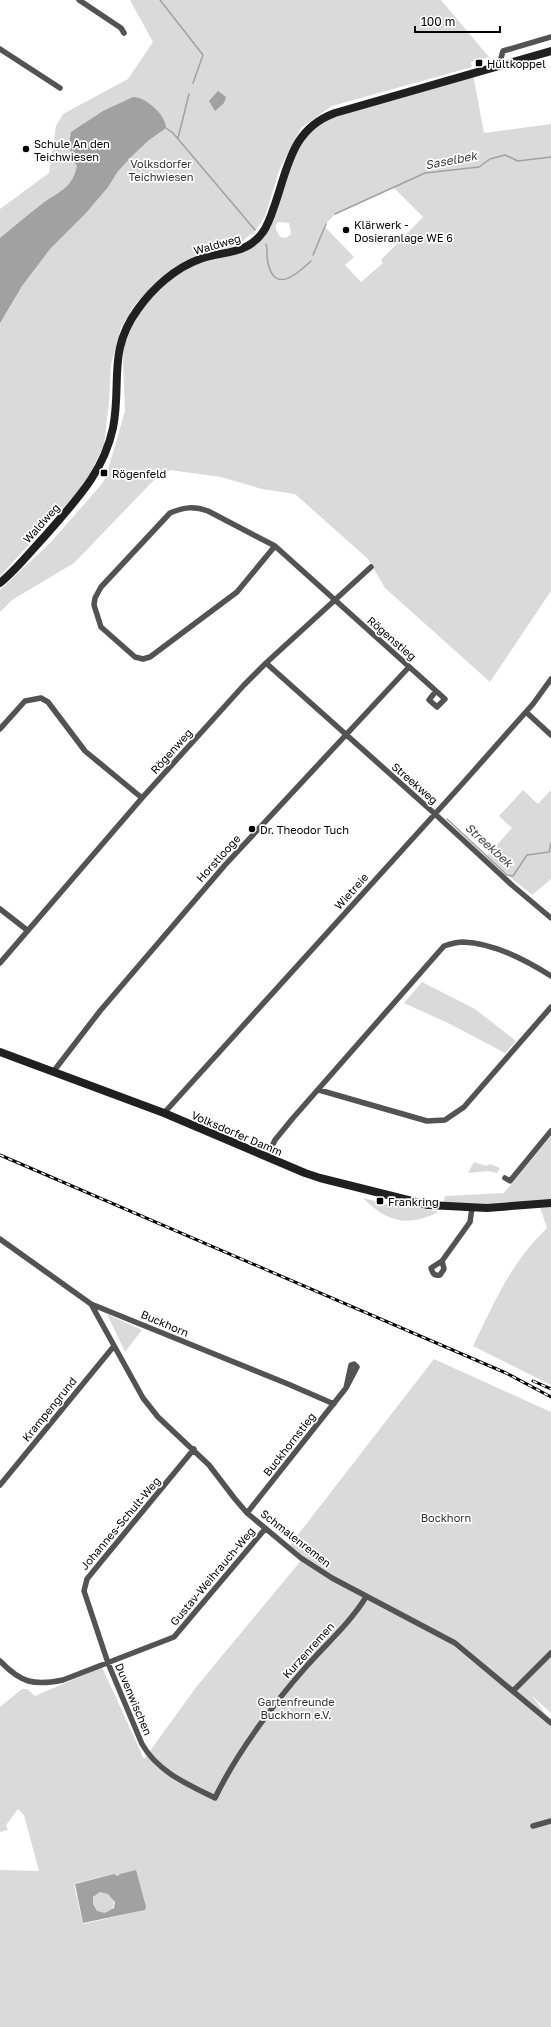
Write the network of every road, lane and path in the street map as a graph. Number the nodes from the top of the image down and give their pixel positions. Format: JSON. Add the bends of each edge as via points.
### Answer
{"nodes":[{"id":1,"x":79,"y":0,"type":"edge"},
{"id":2,"x":124,"y":33,"type":"dead end"},
{"id":3,"x":551,"y":37,"type":"edge"},
{"id":4,"x":0,"y":49,"type":"edge"},
{"id":5,"x":551,"y":51,"type":"edge"},
{"id":6,"x":503,"y":65,"type":"junction"},
{"id":7,"x":60,"y":88,"type":"dead end"},
{"id":8,"x":275,"y":546,"type":"junction"},
{"id":9,"x":371,"y":567,"type":"dead end"},
{"id":10,"x":0,"y":583,"type":"edge"},
{"id":11,"x":334,"y":600,"type":"junction"},
{"id":12,"x":266,"y":663,"type":"junction"},
{"id":13,"x":409,"y":667,"type":"junction"},
{"id":14,"x":551,"y":680,"type":"edge"},
{"id":15,"x":436,"y":691,"type":"dead end"},
{"id":16,"x":526,"y":712,"type":"junction"},
{"id":17,"x":0,"y":729,"type":"edge"},
{"id":18,"x":346,"y":736,"type":"junction"},
{"id":19,"x":551,"y":736,"type":"edge"},
{"id":20,"x":142,"y":798,"type":"junction"},
{"id":21,"x":435,"y":814,"type":"junction"},
{"id":22,"x":0,"y":908,"type":"edge"},
{"id":23,"x":551,"y":918,"type":"edge"},
{"id":24,"x":27,"y":930,"type":"junction"},
{"id":25,"x":0,"y":962,"type":"edge"},
{"id":26,"x":551,"y":976,"type":"edge"},
{"id":27,"x":551,"y":1007,"type":"edge"},
{"id":28,"x":0,"y":1052,"type":"edge"},
{"id":29,"x":53,"y":1072,"type":"junction"},
{"id":30,"x":319,"y":1090,"type":"junction"},
{"id":31,"x":164,"y":1114,"type":"junction"},
{"id":32,"x":551,"y":1131,"type":"edge"},
{"id":33,"x":267,"y":1157,"type":"junction"},
{"id":34,"x":505,"y":1178,"type":"dead end"},
{"id":35,"x":551,"y":1203,"type":"edge"},
{"id":36,"x":472,"y":1208,"type":"junction"},
{"id":37,"x":0,"y":1239,"type":"edge"},
{"id":38,"x":442,"y":1261,"type":"dead end"},
{"id":39,"x":91,"y":1304,"type":"junction"},
{"id":40,"x":114,"y":1346,"type":"junction"},
{"id":41,"x":346,"y":1388,"type":"dead end"},
{"id":42,"x":334,"y":1404,"type":"junction"},
{"id":43,"x":194,"y":1449,"type":"junction"},
{"id":44,"x":0,"y":1485,"type":"edge"},
{"id":45,"x":247,"y":1513,"type":"junction"},
{"id":46,"x":265,"y":1529,"type":"junction"},
{"id":47,"x":366,"y":1597,"type":"junction"},
{"id":48,"x":551,"y":1653,"type":"edge"},
{"id":49,"x":0,"y":1661,"type":"edge"},
{"id":50,"x":108,"y":1662,"type":"junction"},
{"id":51,"x":513,"y":1691,"type":"junction"},
{"id":52,"x":551,"y":1723,"type":"edge"},
{"id":53,"x":215,"y":1798,"type":"joint"},
{"id":54,"x":551,"y":1821,"type":"edge"},
{"id":55,"x":533,"y":1826,"type":"dead end"}],
"edges":[{"from":1,"to":2,"type":"street","via":[[121,28]]},
{"from":3,"to":6,"type":"street","via":[[503,51]]},
{"from":4,"to":7,"type":"street"},
{"from":5,"to":6,"type":"main road","name":"Waldweg"},
{"from":6,"to":10,"type":"main road","name":"Waldweg","via":[[334,113],[307,129],[291,155],[270,219],[260,236],[242,250],[200,259],[180,269],[147,297],[132,316],[119,348],[114,417],[107,447],[98,469],[75,501]]},
{"from":8,"to":8,"type":"street","via":[[208,511],[189,507],[170,513],[101,587],[94,605],[101,627],[135,656],[143,659],[150,657],[237,592]]},
{"from":8,"to":11,"type":"street"},
{"from":9,"to":11,"type":"street","name":"Rögenweg"},
{"from":11,"to":12,"type":"street","name":"Rögenweg"},
{"from":11,"to":13,"type":"street","name":"Rögenstieg"},
{"from":12,"to":18,"type":"street","name":"Streekweg"},
{"from":12,"to":20,"type":"street","name":"Rögenweg"},
{"from":13,"to":15,"type":"street","name":"Rögenstieg"},
{"from":13,"to":18,"type":"street","name":"Horstlooge"},
{"from":14,"to":16,"type":"street","name":"Wietreie"},
{"from":16,"to":19,"type":"street"},
{"from":16,"to":21,"type":"street","name":"Wietreie"},
{"from":17,"to":20,"type":"street","via":[[25,701],[41,698],[48,702],[86,750]]},
{"from":18,"to":21,"type":"street","name":"Streekweg"},
{"from":18,"to":29,"type":"street","name":"Horstlooge","via":[[189,907],[100,1011]]},
{"from":20,"to":24,"type":"street","name":"Rögenweg"},
{"from":21,"to":23,"type":"street","name":"Streekweg"},
{"from":21,"to":31,"type":"street","name":"Wietreie"},
{"from":22,"to":24,"type":"street"},
{"from":24,"to":25,"type":"street","name":"Rögenweg"},
{"from":26,"to":30,"type":"street","via":[[530,962],[483,945],[461,942],[444,946]]},
{"from":27,"to":30,"type":"street","via":[[464,1107],[445,1120],[427,1121]]},
{"from":28,"to":29,"type":"main road","name":"Volksdorfer Damm"},
{"from":29,"to":31,"type":"main road","name":"Volksdorfer Damm"},
{"from":30,"to":33,"type":"street","via":[[275,1140]]},
{"from":31,"to":33,"type":"main road","name":"Volksdorfer Damm"},
{"from":32,"to":34,"type":"street","via":[[510,1181]]},
{"from":33,"to":36,"type":"main road","name":"Volksdorfer Damm","via":[[306,1174],[387,1195],[428,1205]]},
{"from":35,"to":36,"type":"main road","name":"Volksdorfer Damm"},
{"from":36,"to":38,"type":"street","via":[[470,1222]]},
{"from":37,"to":39,"type":"street","name":"Buckhorn"},
{"from":39,"to":40,"type":"street","name":"Schmalenremen"},
{"from":39,"to":42,"type":"street","name":"Buckhorn"},
{"from":40,"to":43,"type":"street","name":"Schmalenremen","via":[[143,1398],[158,1417]]},
{"from":40,"to":44,"type":"street","name":"Krampengrund"},
{"from":41,"to":42,"type":"street","name":"Buckhornstieg"},
{"from":42,"to":45,"type":"street","name":"Buckhornstieg"},
{"from":43,"to":45,"type":"street","name":"Schmalenremen"},
{"from":43,"to":50,"type":"street","name":"Johannes-Schult-Weg","via":[[86,1579],[86,1599]]},
{"from":45,"to":46,"type":"street","name":"Schmalenremen"},
{"from":46,"to":47,"type":"street","name":"Schmalenremen","via":[[301,1558]]},
{"from":46,"to":50,"type":"street","name":"Gustav-Weihrauch-Weg","via":[[174,1636]]},
{"from":47,"to":51,"type":"street","name":"Schmalenremen","via":[[455,1643]]},
{"from":47,"to":53,"type":"street","name":"Kurzenremen","via":[[354,1615],[276,1703]]},
{"from":48,"to":51,"type":"street"},
{"from":49,"to":50,"type":"street","name":"Duvenwischen","via":[[20,1678],[39,1684],[63,1680]]},
{"from":50,"to":53,"type":"street","name":"Duvenwischen","via":[[149,1757],[176,1778]]},
{"from":51,"to":52,"type":"street","name":"Schmalenremen"},
{"from":54,"to":55,"type":"street"}]}
